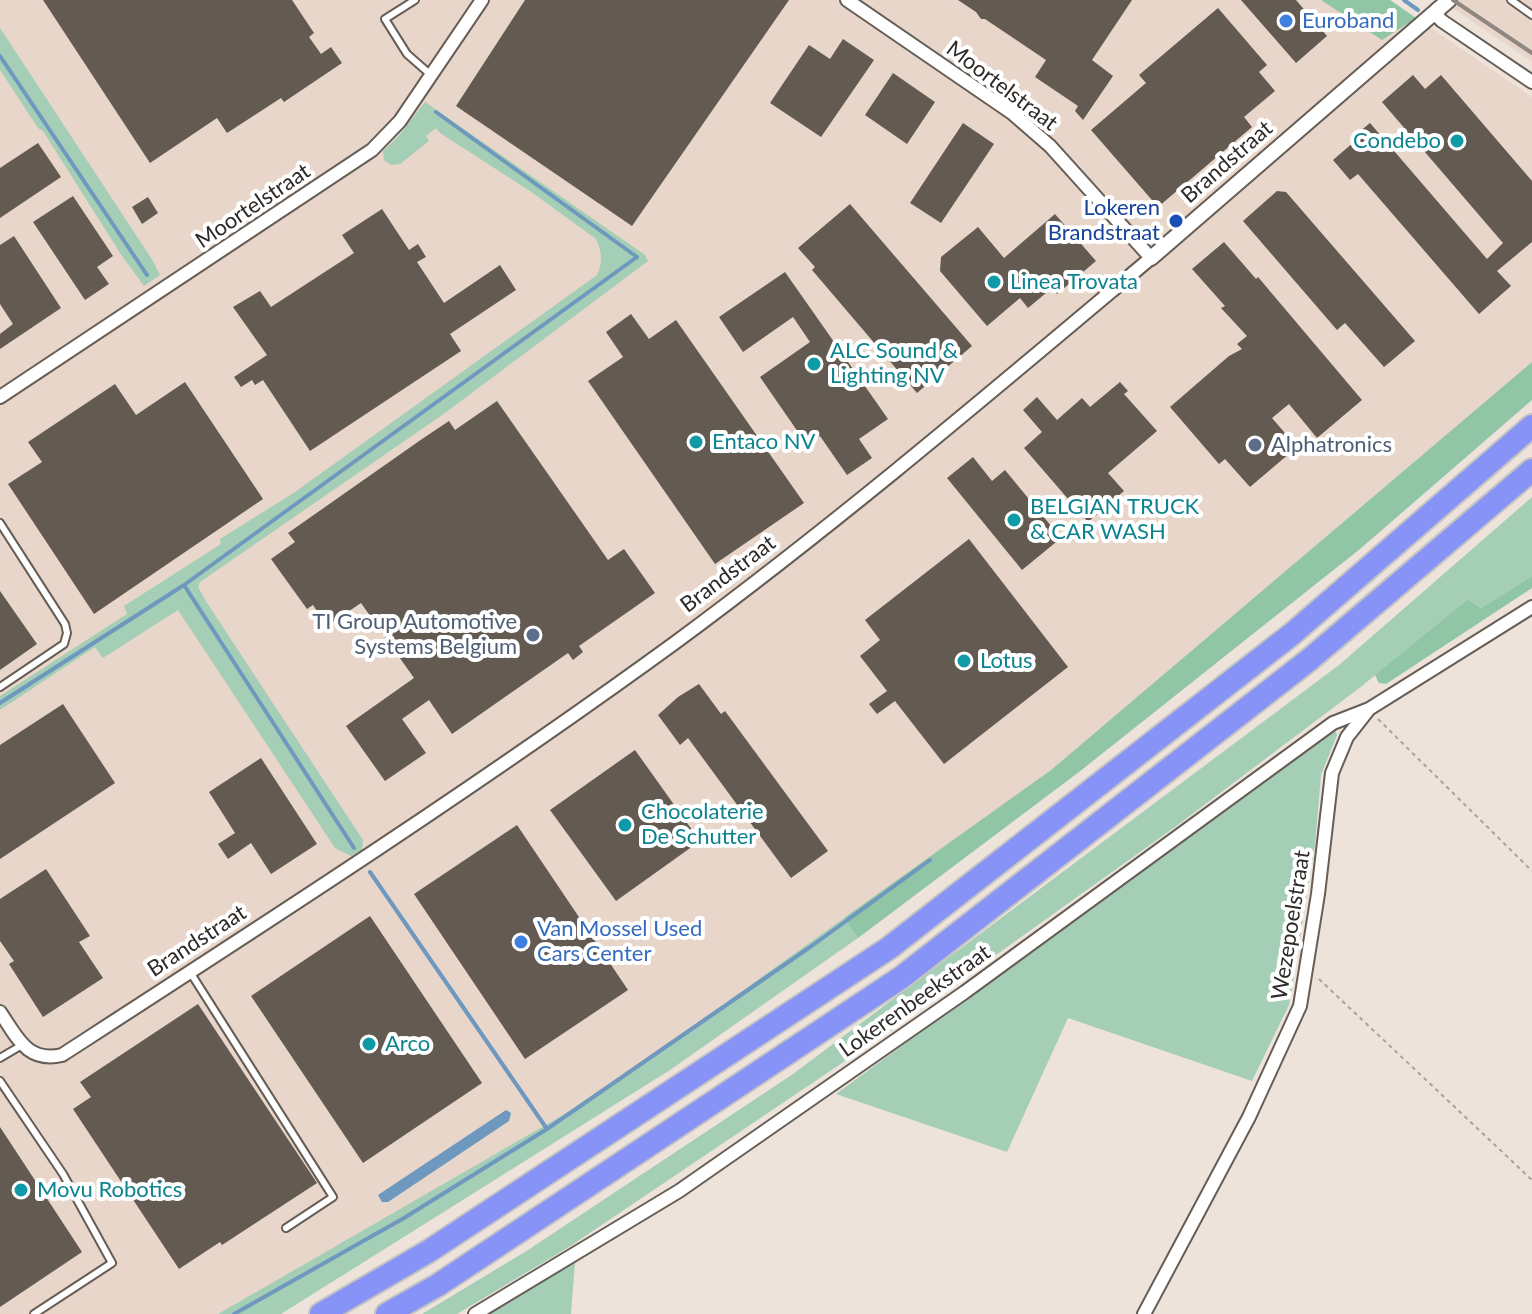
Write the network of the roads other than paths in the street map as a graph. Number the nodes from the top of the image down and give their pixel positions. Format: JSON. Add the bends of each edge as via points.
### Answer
{"nodes":[{"id":1,"x":415,"y":0,"type":"edge"},
{"id":2,"x":482,"y":0,"type":"edge"},
{"id":3,"x":847,"y":0,"type":"edge"},
{"id":4,"x":1511,"y":0,"type":"edge"},
{"id":5,"x":1443,"y":5,"type":"edge"},
{"id":6,"x":1532,"y":15,"type":"edge"},
{"id":7,"x":431,"y":75,"type":"junction"},
{"id":8,"x":1532,"y":82,"type":"edge"},
{"id":9,"x":1151,"y":258,"type":"junction"},
{"id":10,"x":0,"y":379,"type":"edge"},
{"id":11,"x":4,"y":394,"type":"edge"},
{"id":12,"x":1532,"y":426,"type":"edge"},
{"id":13,"x":1532,"y":470,"type":"edge"},
{"id":14,"x":0,"y":523,"type":"edge"},
{"id":15,"x":1532,"y":607,"type":"edge"},
{"id":16,"x":0,"y":687,"type":"edge"},
{"id":17,"x":1369,"y":709,"type":"junction"},
{"id":18,"x":190,"y":972,"type":"junction"},
{"id":19,"x":0,"y":1012,"type":"edge"},
{"id":20,"x":22,"y":1045,"type":"junction"},
{"id":21,"x":0,"y":1058,"type":"edge"},
{"id":22,"x":0,"y":1081,"type":"edge"},
{"id":23,"x":286,"y":1228,"type":"dead end"},
{"id":24,"x":34,"y":1314,"type":"edge"},
{"id":25,"x":321,"y":1314,"type":"edge"},
{"id":26,"x":387,"y":1314,"type":"edge"},
{"id":27,"x":475,"y":1314,"type":"edge"},
{"id":28,"x":1144,"y":1314,"type":"edge"}],
"edges":[{"from":1,"to":7,"type":"lane","via":[[385,19],[407,54]]},
{"from":2,"to":7,"type":"street","name":"Moortelstraat"},
{"from":3,"to":9,"type":"street","name":"Moortelstraat","via":[[1012,113],[1050,146]]},
{"from":4,"to":6,"type":"lane"},
{"from":5,"to":8,"type":"street","via":[[1438,17],[1442,21]]},
{"from":5,"to":9,"type":"street","name":"Brandstraat"},
{"from":7,"to":11,"type":"street","name":"Moortelstraat","via":[[400,121],[372,150]]},
{"from":9,"to":18,"type":"street","name":"Brandstraat","via":[[932,443],[677,640]]},
{"from":10,"to":11,"type":"street"},
{"from":12,"to":25,"type":"highway","via":[[1292,634],[889,948],[429,1251]]},
{"from":13,"to":26,"type":"highway","via":[[1309,660],[902,977]]},
{"from":14,"to":16,"type":"lane","via":[[67,633],[64,644]]},
{"from":15,"to":17,"type":"street","name":"Wezepoelstraat"},
{"from":17,"to":27,"type":"street","name":"Lokerenbeekstraat","via":[[1333,723],[965,992],[679,1191]]},
{"from":17,"to":28,"type":"street","name":"Wezepoelstraat","via":[[1347,737],[1332,773],[1300,1006],[1249,1117]]},
{"from":18,"to":20,"type":"street","name":"Brandstraat","via":[[62,1055],[42,1057]]},
{"from":18,"to":23,"type":"lane","via":[[333,1197]]},
{"from":19,"to":20,"type":"street"},
{"from":20,"to":21,"type":"lane"},
{"from":22,"to":24,"type":"lane","via":[[63,1174],[112,1263]]}]}
